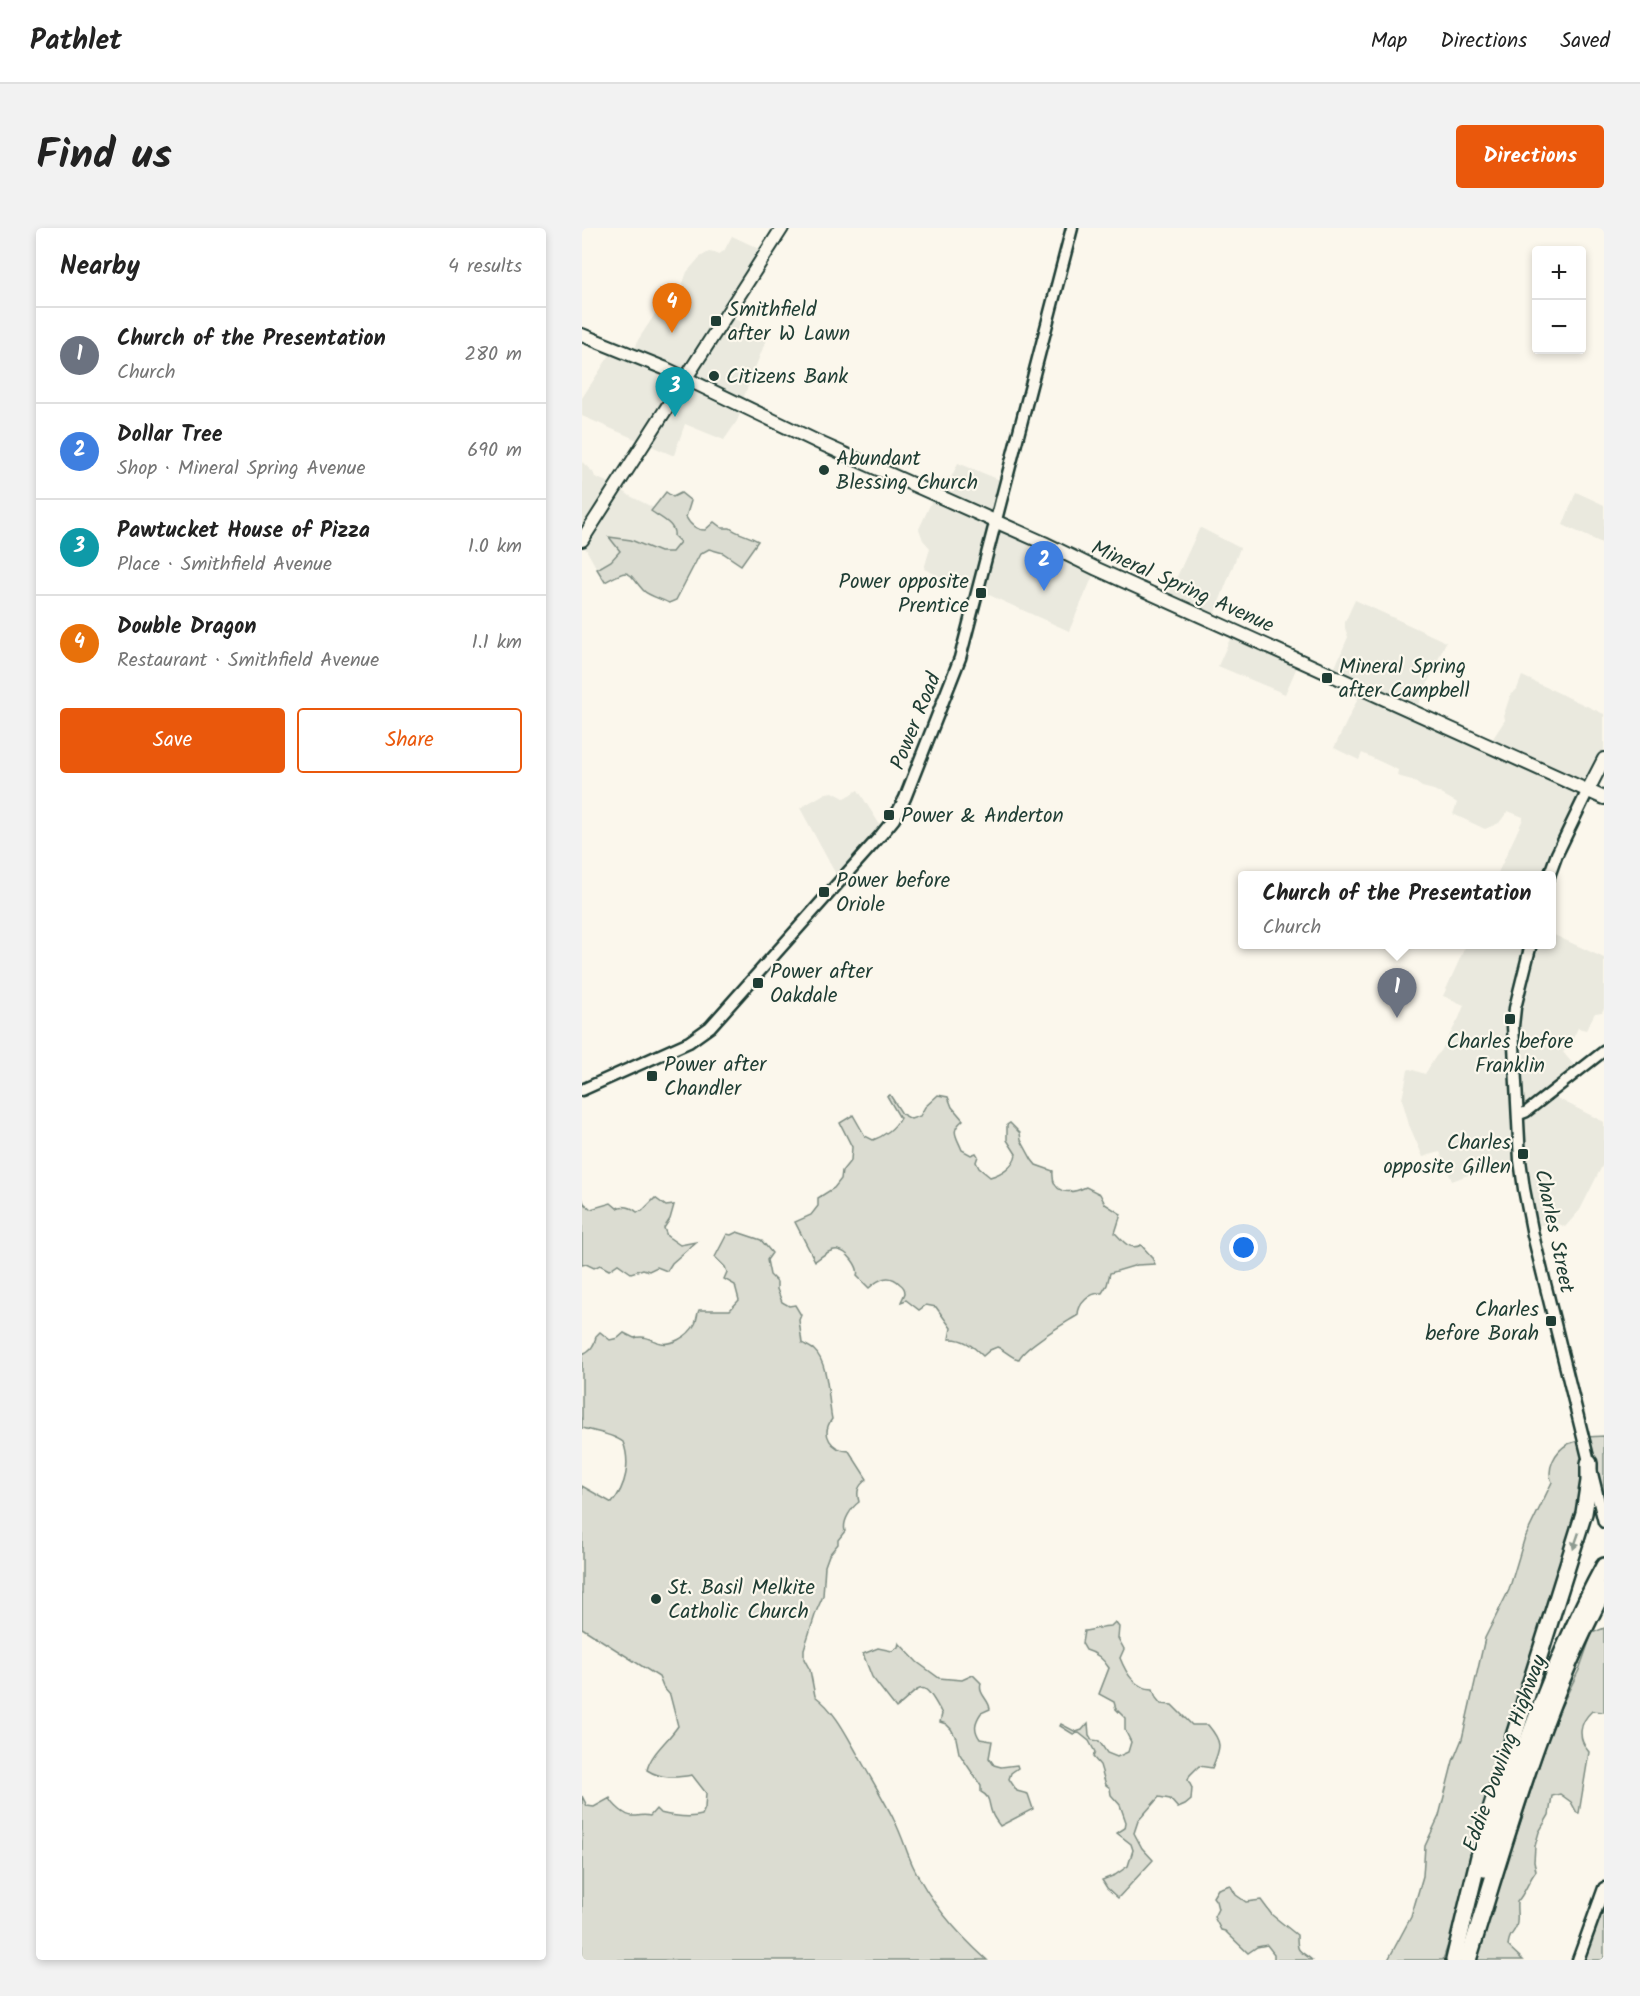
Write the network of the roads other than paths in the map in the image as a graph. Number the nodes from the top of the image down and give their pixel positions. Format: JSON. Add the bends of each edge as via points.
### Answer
{"nodes":[{"id":1,"x":783,"y":228,"type":"edge"},
{"id":2,"x":1071,"y":228,"type":"edge"},
{"id":3,"x":582,"y":335,"type":"edge"},
{"id":4,"x":686,"y":379,"type":"junction"},
{"id":5,"x":994,"y":521,"type":"junction"},
{"id":6,"x":582,"y":540,"type":"edge"},
{"id":7,"x":1604,"y":759,"type":"edge"},
{"id":8,"x":1588,"y":790,"type":"junction"},
{"id":9,"x":1604,"y":798,"type":"edge"},
{"id":10,"x":1551,"y":871,"type":"edge"},
{"id":11,"x":1530,"y":949,"type":"edge"},
{"id":12,"x":1604,"y":1051,"type":"edge"},
{"id":13,"x":582,"y":1090,"type":"edge"},
{"id":14,"x":1518,"y":1115,"type":"junction"},
{"id":15,"x":1589,"y":1463,"type":"junction"},
{"id":16,"x":1584,"y":1513,"type":"junction"},
{"id":17,"x":1603,"y":1517,"type":"edge"},
{"id":18,"x":1602,"y":1582,"type":"edge"},
{"id":19,"x":1604,"y":1888,"type":"edge"},
{"id":20,"x":1455,"y":1960,"type":"edge"},
{"id":21,"x":1468,"y":1960,"type":"edge"},
{"id":22,"x":1578,"y":1960,"type":"edge"}],
"edges":[{"from":1,"to":4,"type":"main road"},
{"from":2,"to":5,"type":"main road","name":"Power Road"},
{"from":3,"to":4,"type":"main road","name":"Mineral Spring Avenue"},
{"from":4,"to":5,"type":"main road","name":"Mineral Spring Avenue"},
{"from":4,"to":6,"type":"main road"},
{"from":5,"to":8,"type":"main road","name":"Mineral Spring Avenue"},
{"from":5,"to":13,"type":"main road","name":"Power Road","via":[[960,658],[894,819],[710,1027],[689,1042]]},
{"from":7,"to":8,"type":"main road"},
{"from":8,"to":9,"type":"main road","name":"Mineral Spring Avenue"},
{"from":8,"to":10,"type":"main road"},
{"from":11,"to":14,"type":"main road","name":"Charles Street","via":[[1513,1026]]},
{"from":12,"to":14,"type":"street"},
{"from":14,"to":15,"type":"main road","name":"Charles Street","via":[[1527,1205]]},
{"from":15,"to":16,"type":"highway"},
{"from":15,"to":17,"type":"main road","name":"Charles Street"},
{"from":16,"to":17,"type":"highway","via":[[1592,1508]]},
{"from":16,"to":20,"type":"highway","one_way":true,"via":[[1488,1819]]},
{"from":18,"to":20,"type":"highway","name":"Eddie Dowling Highway","via":[[1564,1649],[1535,1719]]},
{"from":18,"to":21,"type":"highway","name":"Eddie Dowling Highway","via":[[1549,1714]]},
{"from":19,"to":22,"type":"main road"}]}
